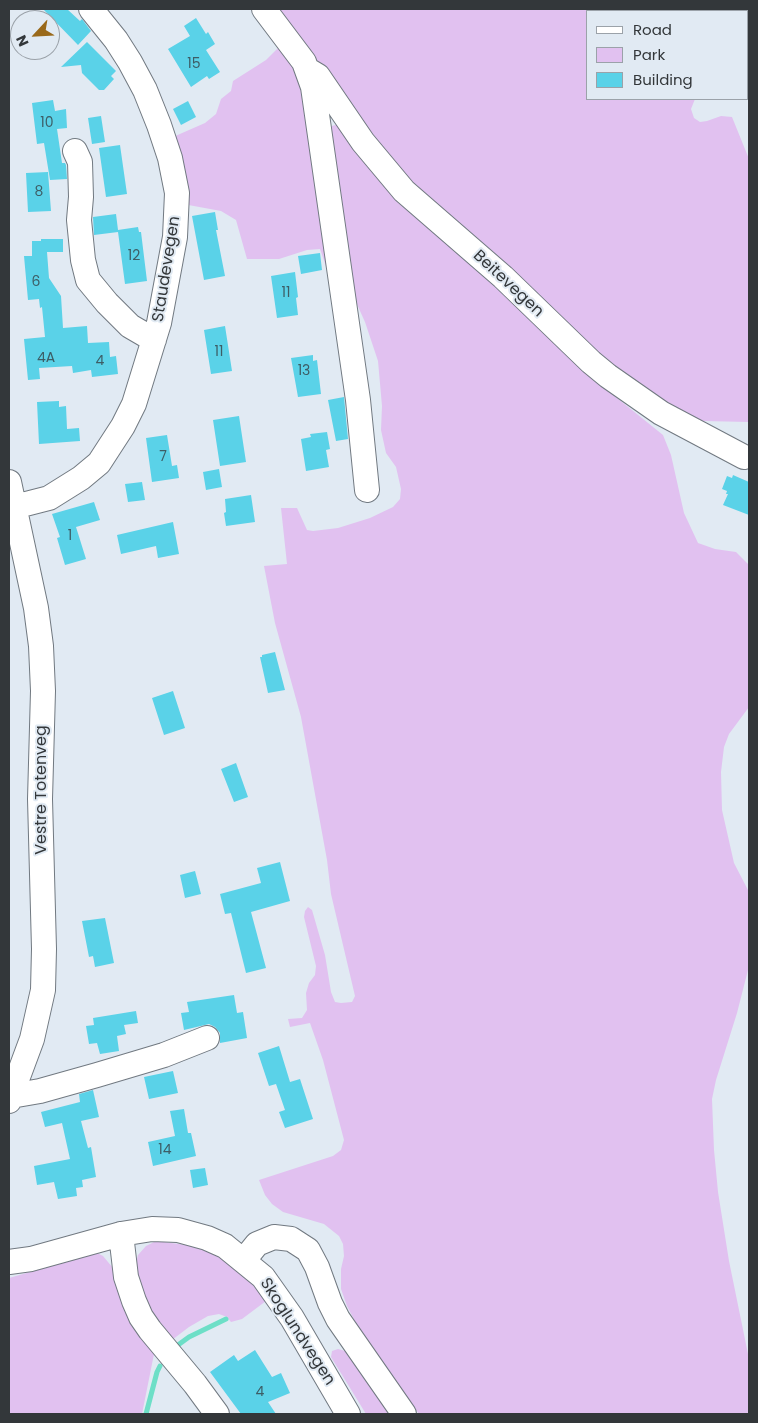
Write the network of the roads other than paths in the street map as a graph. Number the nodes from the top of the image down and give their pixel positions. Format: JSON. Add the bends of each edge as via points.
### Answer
{"nodes":[{"id":1,"x":91,"y":9,"type":"edge"},
{"id":2,"x":264,"y":9,"type":"edge"},
{"id":3,"x":308,"y":70,"type":"junction"},
{"id":4,"x":75,"y":151,"type":"dead end"},
{"id":5,"x":154,"y":340,"type":"junction"},
{"id":6,"x":744,"y":457,"type":"dead end"},
{"id":7,"x":9,"y":482,"type":"edge"},
{"id":8,"x":367,"y":490,"type":"dead end"},
{"id":9,"x":14,"y":507,"type":"junction"},
{"id":10,"x":207,"y":1038,"type":"dead end"},
{"id":11,"x":9,"y":1097,"type":"edge"},
{"id":12,"x":121,"y":1234,"type":"junction"},
{"id":13,"x":244,"y":1260,"type":"junction"},
{"id":14,"x":9,"y":1262,"type":"edge"},
{"id":15,"x":217,"y":1414,"type":"edge"},
{"id":16,"x":348,"y":1414,"type":"edge"},
{"id":17,"x":404,"y":1414,"type":"edge"}],
"edges":[{"from":1,"to":5,"type":"street","name":"Staudevegen","via":[[116,40],[145,90],[162,133],[177,193],[175,237]]},
{"from":2,"to":3,"type":"street","name":"Beitevegen"},
{"from":3,"to":6,"type":"street","name":"Beitevegen","via":[[318,76],[363,142],[404,191],[503,277],[591,362],[661,413]]},
{"from":3,"to":8,"type":"street","name":"Beitevegen","via":[[358,400]]},
{"from":4,"to":5,"type":"street","name":"Staudevegen","via":[[80,162],[79,220],[88,280],[130,326]]},
{"from":5,"to":9,"type":"street","name":"Staudevegen","via":[[134,404],[114,442],[98,462],[49,498]]},
{"from":7,"to":9,"type":"street","name":"Vestre Totenveg"},
{"from":9,"to":11,"type":"street","name":"Vestre Totenveg","via":[[41,646],[40,798],[44,949],[43,990],[32,1039]]},
{"from":10,"to":11,"type":"street","name":"Vestre Totenveg","via":[[97,1075]]},
{"from":12,"to":13,"type":"street","name":"Skoglundvegen","via":[[152,1229],[178,1230],[225,1246]]},
{"from":12,"to":14,"type":"street","name":"Skoglundvegen"},
{"from":12,"to":15,"type":"street","via":[[126,1277],[141,1317]]},
{"from":13,"to":16,"type":"street","name":"Skoglundvegen","via":[[263,1277],[292,1318]]},
{"from":13,"to":17,"type":"street","via":[[257,1244],[274,1237],[291,1239],[308,1250],[338,1318]]}]}
